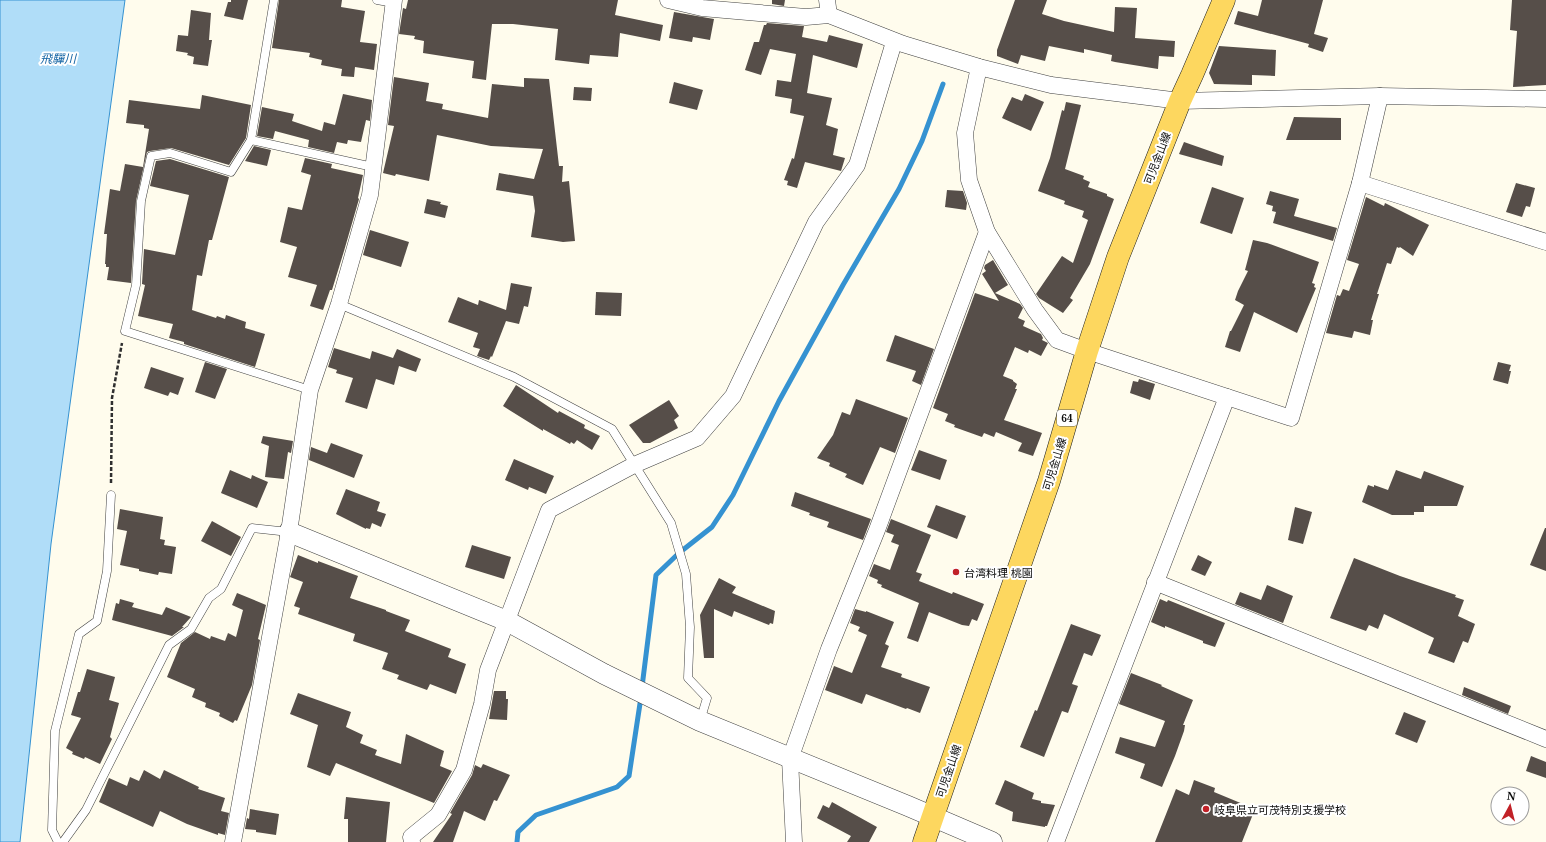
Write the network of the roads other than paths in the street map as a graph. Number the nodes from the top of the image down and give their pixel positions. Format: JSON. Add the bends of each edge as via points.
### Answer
{"nodes":[{"id":1,"x":274,"y":0,"type":"edge"},
{"id":2,"x":377,"y":0,"type":"edge"},
{"id":3,"x":668,"y":0,"type":"edge"},
{"id":4,"x":1224,"y":0,"type":"edge"},
{"id":5,"x":394,"y":1,"type":"edge"},
{"id":6,"x":828,"y":8,"type":"edge"},
{"id":7,"x":894,"y":42,"type":"junction"},
{"id":8,"x":979,"y":67,"type":"junction"},
{"id":9,"x":1380,"y":96,"type":"junction"},
{"id":10,"x":1546,"y":99,"type":"edge"},
{"id":11,"x":1180,"y":101,"type":"junction"},
{"id":12,"x":251,"y":140,"type":"junction"},
{"id":13,"x":373,"y":167,"type":"junction"},
{"id":14,"x":1360,"y":183,"type":"junction"},
{"id":15,"x":987,"y":232,"type":"junction"},
{"id":16,"x":1546,"y":242,"type":"edge"},
{"id":17,"x":339,"y":304,"type":"junction"},
{"id":18,"x":1087,"y":351,"type":"junction"},
{"id":19,"x":310,"y":390,"type":"junction"},
{"id":20,"x":1227,"y":397,"type":"junction"},
{"id":21,"x":634,"y":465,"type":"junction"},
{"id":22,"x":111,"y":494,"type":"road end"},
{"id":23,"x":289,"y":532,"type":"junction"},
{"id":24,"x":1155,"y":582,"type":"junction"},
{"id":25,"x":507,"y":621,"type":"junction"},
{"id":26,"x":700,"y":721,"type":"junction"},
{"id":27,"x":1546,"y":739,"type":"edge"},
{"id":28,"x":790,"y":759,"type":"junction"},
{"id":29,"x":932,"y":816,"type":"junction"},
{"id":30,"x":58,"y":842,"type":"edge"},
{"id":31,"x":63,"y":842,"type":"edge"},
{"id":32,"x":233,"y":842,"type":"edge"},
{"id":33,"x":412,"y":842,"type":"edge"},
{"id":34,"x":794,"y":842,"type":"edge"},
{"id":35,"x":924,"y":842,"type":"edge"},
{"id":36,"x":992,"y":842,"type":"edge"},
{"id":37,"x":1056,"y":842,"type":"edge"}],
"edges":[{"from":1,"to":12,"type":"lane"},
{"from":2,"to":5,"type":"lane"},
{"from":3,"to":6,"type":"street","via":[[702,8],[806,18]]},
{"from":4,"to":11,"type":"main road","name":"可児金山線","number":"64"},
{"from":5,"to":13,"type":"street"},
{"from":6,"to":7,"type":"street"},
{"from":7,"to":8,"type":"street"},
{"from":7,"to":21,"type":"street","via":[[857,165],[816,222],[733,396],[696,438]]},
{"from":8,"to":11,"type":"street","via":[[1051,85]]},
{"from":8,"to":15,"type":"street","via":[[964,133],[969,180]]},
{"from":9,"to":10,"type":"street"},
{"from":9,"to":11,"type":"street"},
{"from":9,"to":14,"type":"street"},
{"from":11,"to":18,"type":"main road","name":"可児金山線","number":"64","via":[[1118,257]]},
{"from":12,"to":13,"type":"lane"},
{"from":12,"to":19,"type":"lane","via":[[231,172],[170,153],[151,156],[141,201],[136,285],[125,331]]},
{"from":13,"to":17,"type":"street","via":[[370,195]]},
{"from":14,"to":16,"type":"street"},
{"from":14,"to":20,"type":"street","via":[[1291,418]]},
{"from":15,"to":18,"type":"street","via":[[1035,310],[1057,340]]},
{"from":15,"to":28,"type":"street"},
{"from":17,"to":19,"type":"street"},
{"from":17,"to":21,"type":"lane","via":[[514,377],[612,429]]},
{"from":18,"to":20,"type":"street"},
{"from":18,"to":29,"type":"main road","name":"可児金山線","number":"64","via":[[1049,481]]},
{"from":19,"to":23,"type":"street"},
{"from":20,"to":24,"type":"street"},
{"from":21,"to":25,"type":"street","via":[[549,510]]},
{"from":21,"to":26,"type":"lane","via":[[671,523],[686,574],[690,627],[688,678],[707,698]]},
{"from":22,"to":30,"type":"lane","via":[[107,571],[97,621],[79,634],[56,731],[52,830]]},
{"from":23,"to":25,"type":"street"},
{"from":23,"to":31,"type":"lane","via":[[252,528],[221,588],[209,598],[191,629],[169,645],[86,810]]},
{"from":23,"to":32,"type":"street"},
{"from":24,"to":27,"type":"street"},
{"from":24,"to":37,"type":"street"},
{"from":25,"to":26,"type":"street","via":[[604,674]]},
{"from":25,"to":33,"type":"street","via":[[488,670],[482,704],[464,770],[438,815],[411,838]]},
{"from":26,"to":28,"type":"street"},
{"from":28,"to":29,"type":"street"},
{"from":28,"to":34,"type":"street"},
{"from":29,"to":35,"type":"main road","name":"可児金山線","number":"64"},
{"from":29,"to":36,"type":"street"}]}
